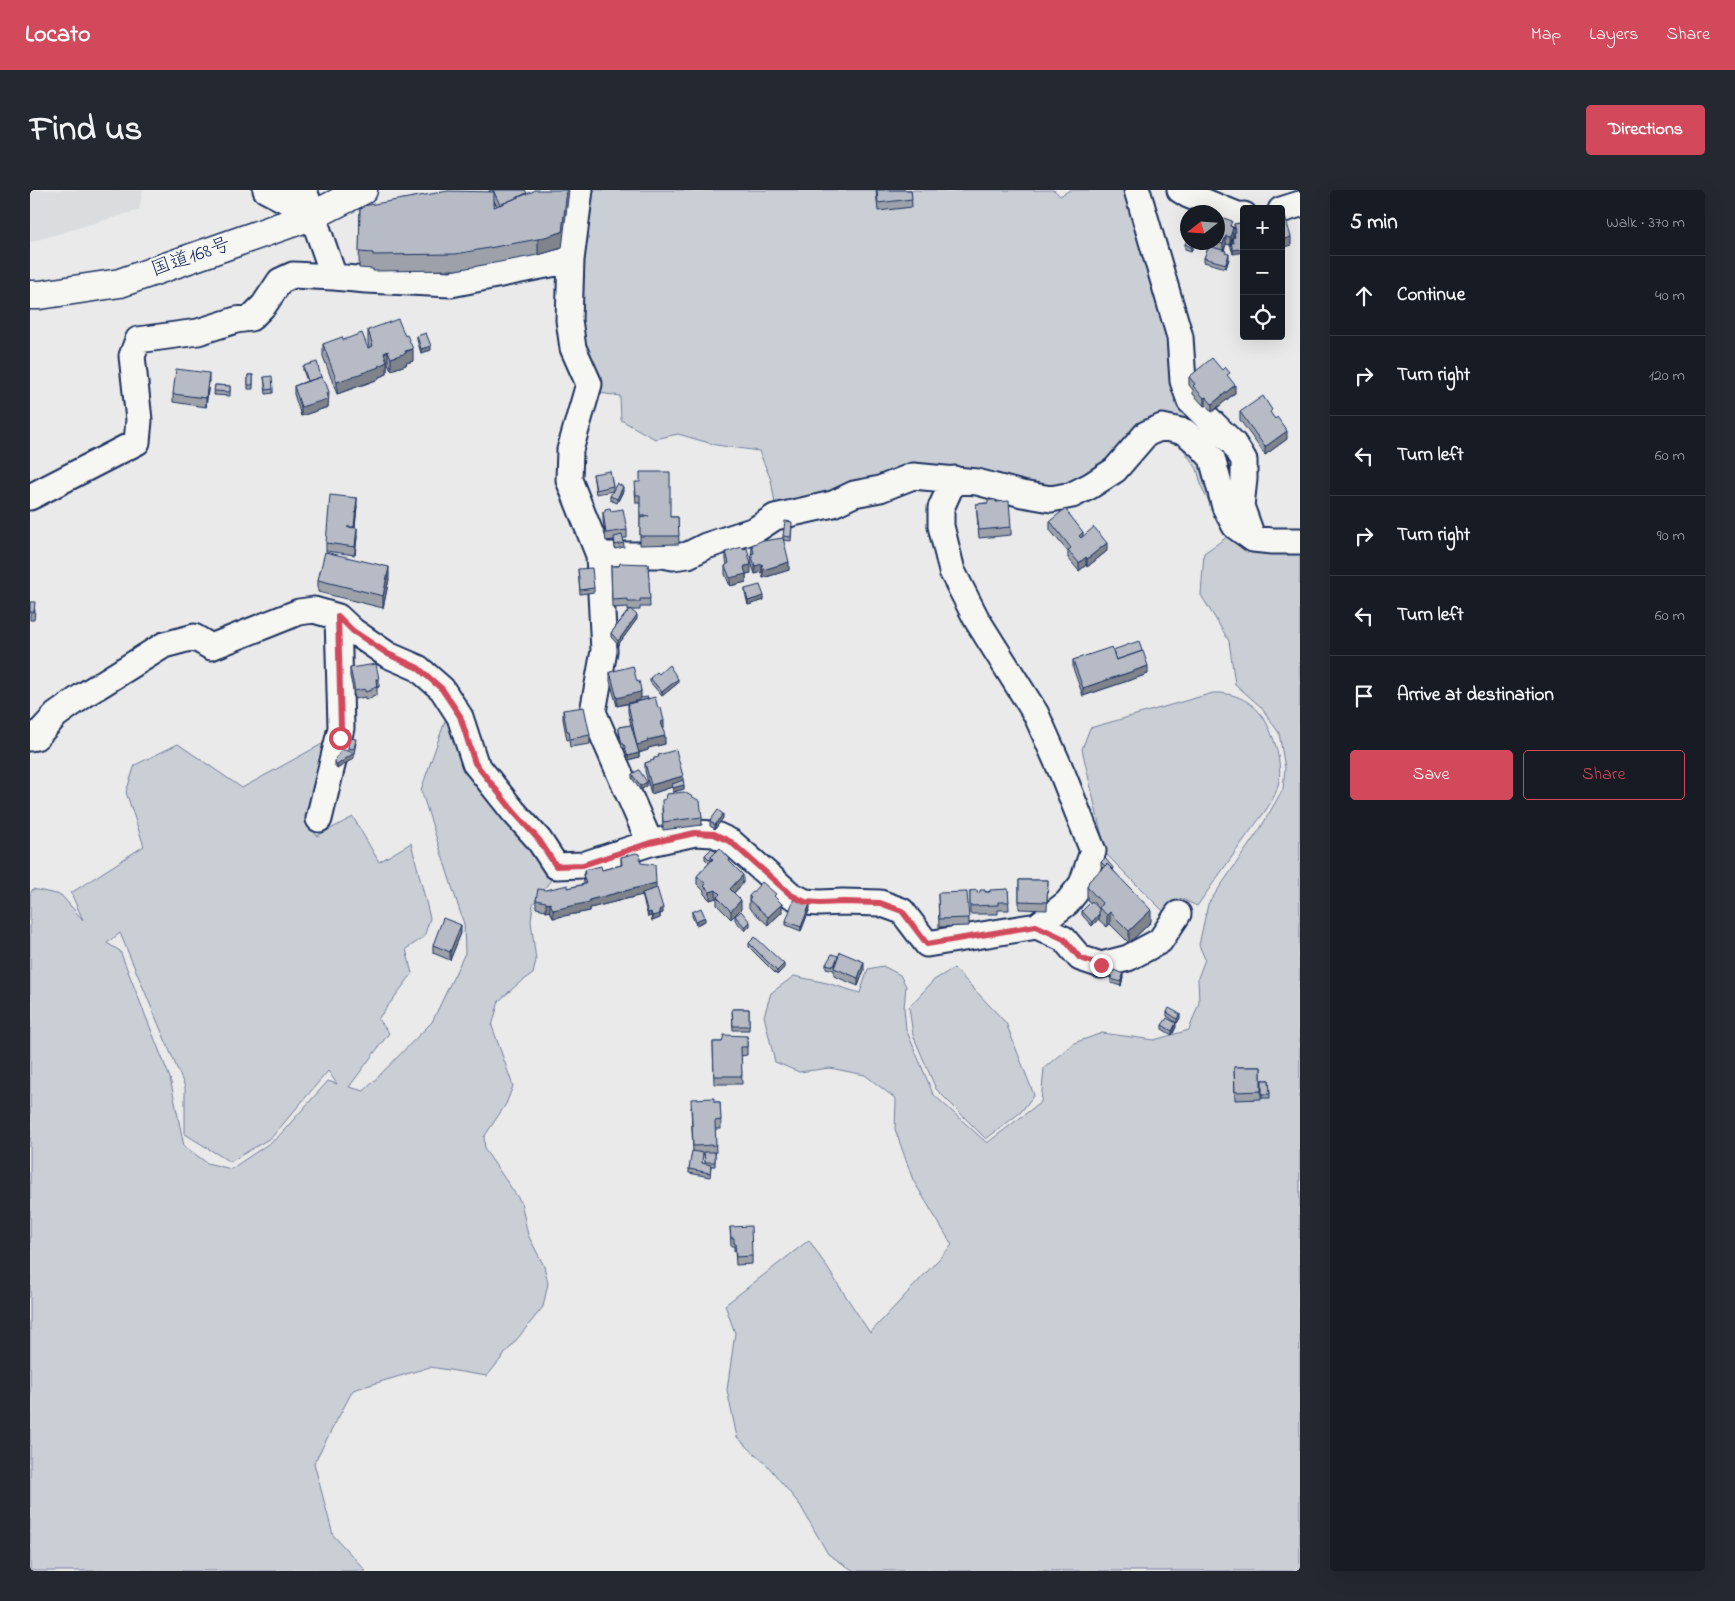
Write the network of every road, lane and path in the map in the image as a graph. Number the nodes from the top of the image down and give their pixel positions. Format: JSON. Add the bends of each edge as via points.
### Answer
{"nodes":[{"id":1,"x":266,"y":190,"type":"edge"},
{"id":2,"x":304,"y":190,"type":"edge"},
{"id":3,"x":371,"y":190,"type":"edge"},
{"id":4,"x":580,"y":190,"type":"edge"},
{"id":5,"x":1137,"y":190,"type":"edge"},
{"id":6,"x":1180,"y":190,"type":"edge"},
{"id":7,"x":355,"y":195,"type":"edge"},
{"id":8,"x":1300,"y":204,"type":"edge"},
{"id":9,"x":1285,"y":209,"type":"edge"},
{"id":10,"x":314,"y":215,"type":"junction"},
{"id":11,"x":1240,"y":216,"type":"edge"},
{"id":12,"x":572,"y":260,"type":"junction"},
{"id":13,"x":334,"y":277,"type":"junction"},
{"id":14,"x":30,"y":295,"type":"edge"},
{"id":15,"x":954,"y":479,"type":"junction"},
{"id":16,"x":30,"y":497,"type":"edge"},
{"id":17,"x":1253,"y":539,"type":"junction"},
{"id":18,"x":1300,"y":541,"type":"edge"},
{"id":19,"x":600,"y":555,"type":"junction"},
{"id":20,"x":338,"y":616,"type":"junction"},
{"id":21,"x":30,"y":738,"type":"edge"},
{"id":22,"x":319,"y":819,"type":"dead end"},
{"id":23,"x":650,"y":843,"type":"junction"},
{"id":24,"x":1178,"y":914,"type":"dead end"},
{"id":25,"x":1036,"y":926,"type":"junction"}],
"edges":[{"from":1,"to":10,"type":"street"},
{"from":2,"to":10,"type":"street"},
{"from":3,"to":7,"type":"highway","name":"国道168号"},
{"from":4,"to":12,"type":"street"},
{"from":5,"to":17,"type":"street","via":[[1180,337],[1183,381],[1190,401],[1233,443],[1244,460],[1240,506]]},
{"from":6,"to":11,"type":"street"},
{"from":7,"to":10,"type":"highway","name":"国道168号"},
{"from":8,"to":9,"type":"street"},
{"from":10,"to":13,"type":"street"},
{"from":10,"to":14,"type":"highway","name":"国道168号","via":[[120,283]]},
{"from":12,"to":13,"type":"street","via":[[451,284]]},
{"from":12,"to":19,"type":"street","via":[[569,320],[572,348],[589,384],[570,450],[569,480]]},
{"from":13,"to":16,"type":"street","via":[[292,275],[280,281],[251,318],[198,332],[138,340],[132,356],[139,420],[137,442]]},
{"from":15,"to":17,"type":"street","via":[[1051,499],[1072,494],[1115,470],[1146,434],[1162,427],[1185,432],[1212,458],[1225,507],[1235,526]]},
{"from":15,"to":19,"type":"street","via":[[913,476],[880,489],[854,494],[833,504],[775,517],[755,530],[688,555]]},
{"from":15,"to":25,"type":"street","via":[[941,508],[941,526],[952,571],[977,620],[1036,714],[1092,851],[1082,884],[1067,903]]},
{"from":17,"to":18,"type":"street"},
{"from":19,"to":23,"type":"street","via":[[604,651],[593,712]]},
{"from":20,"to":21,"type":"street","via":[[314,610],[299,612],[212,647],[194,637],[164,645],[84,695],[56,716],[36,737]]},
{"from":20,"to":22,"type":"street","via":[[341,728]]},
{"from":20,"to":23,"type":"street","via":[[353,631],[388,654],[418,668],[442,689],[460,716],[475,763],[539,840],[556,866],[583,865]]},
{"from":23,"to":25,"type":"street","via":[[695,833],[714,834],[731,842],[791,895],[805,902],[880,903],[894,908],[902,911],[927,944]]},
{"from":24,"to":25,"type":"street","via":[[1160,941],[1128,958],[1101,965],[1080,958],[1064,939]]}]}
